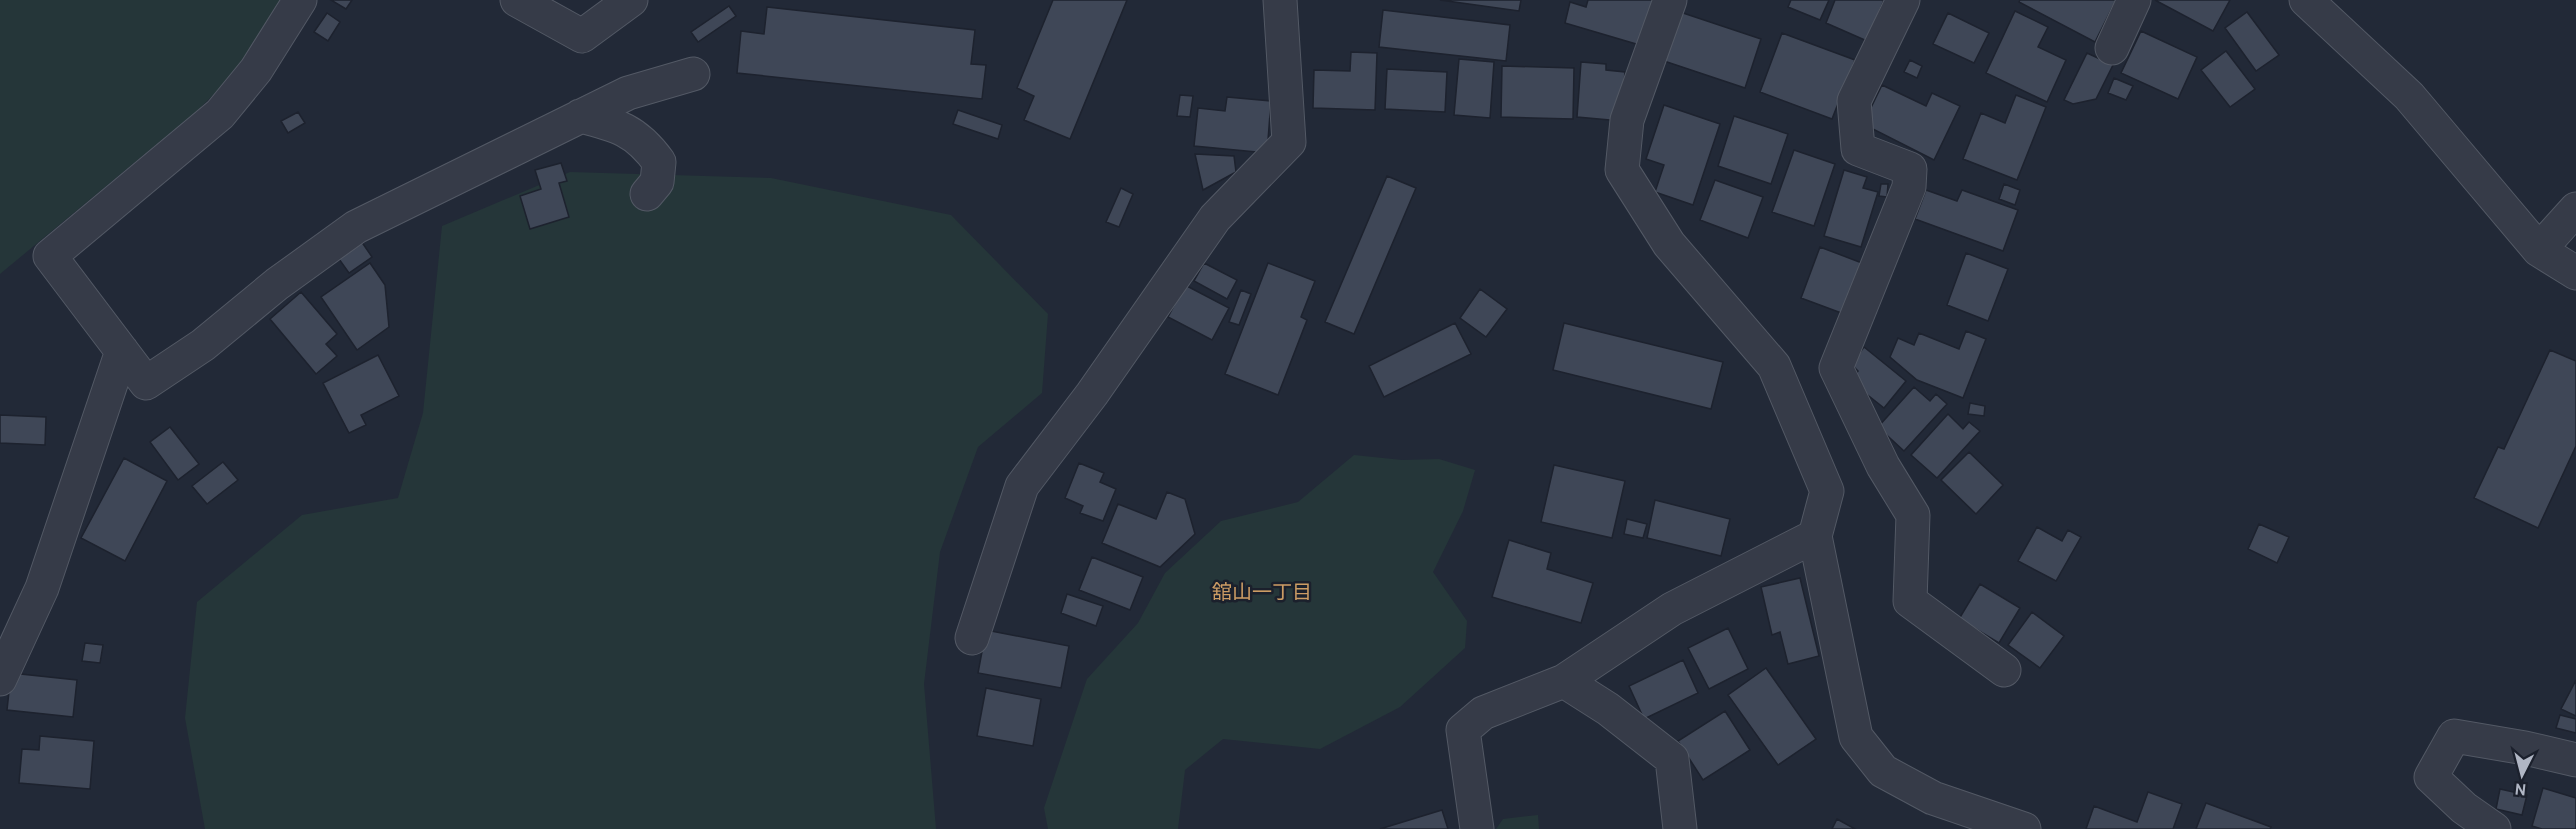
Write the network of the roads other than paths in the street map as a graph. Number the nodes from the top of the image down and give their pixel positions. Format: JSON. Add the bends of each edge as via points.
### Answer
{"nodes":[{"id":1,"x":300,"y":0,"type":"edge"},
{"id":2,"x":517,"y":0,"type":"edge"},
{"id":3,"x":631,"y":0,"type":"edge"},
{"id":4,"x":1280,"y":0,"type":"edge"},
{"id":5,"x":1670,"y":0,"type":"edge"},
{"id":6,"x":1903,"y":0,"type":"edge"},
{"id":7,"x":2134,"y":0,"type":"edge"},
{"id":8,"x":2306,"y":0,"type":"edge"},
{"id":9,"x":2112,"y":48,"type":"dead end"},
{"id":10,"x":693,"y":74,"type":"dead end"},
{"id":11,"x":580,"y":116,"type":"junction"},
{"id":12,"x":647,"y":194,"type":"dead end"},
{"id":13,"x":2576,"y":209,"type":"edge"},
{"id":14,"x":2540,"y":250,"type":"junction"},
{"id":15,"x":2576,"y":273,"type":"edge"},
{"id":16,"x":122,"y":351,"type":"junction"},
{"id":17,"x":1815,"y":536,"type":"junction"},
{"id":18,"x":972,"y":638,"type":"dead end"},
{"id":19,"x":2004,"y":670,"type":"dead end"},
{"id":20,"x":0,"y":680,"type":"edge"},
{"id":21,"x":1564,"y":681,"type":"junction"},
{"id":22,"x":2576,"y":760,"type":"edge"},
{"id":23,"x":1477,"y":829,"type":"edge"},
{"id":24,"x":1680,"y":829,"type":"edge"},
{"id":25,"x":2024,"y":829,"type":"edge"},
{"id":26,"x":2494,"y":829,"type":"edge"}],
"edges":[{"from":1,"to":16,"type":"street","via":[[256,70],[220,114],[50,256]]},
{"from":2,"to":3,"type":"street","via":[[582,36]]},
{"from":4,"to":18,"type":"street","via":[[1289,142],[1215,218],[1092,394],[1022,486]]},
{"from":5,"to":17,"type":"street","via":[[1627,120],[1622,170],[1669,244],[1774,366],[1827,491]]},
{"from":6,"to":19,"type":"street","via":[[1854,101],[1858,149],[1911,170],[1909,186],[1836,368],[1883,466],[1913,515],[1910,601]]},
{"from":7,"to":9,"type":"street"},
{"from":8,"to":14,"type":"street","via":[[2409,96]]},
{"from":10,"to":11,"type":"street","via":[[628,93]]},
{"from":11,"to":12,"type":"street","via":[[607,122],[645,143],[659,162],[657,182]]},
{"from":11,"to":16,"type":"street","via":[[356,227],[277,284],[203,345],[146,383]]},
{"from":13,"to":14,"type":"street"},
{"from":14,"to":15,"type":"street"},
{"from":16,"to":20,"type":"street","via":[[42,588]]},
{"from":17,"to":21,"type":"street","via":[[1672,609]]},
{"from":17,"to":25,"type":"street","via":[[1856,737],[1883,771],[1933,798]]},
{"from":21,"to":23,"type":"street","via":[[1483,712],[1463,730]]},
{"from":21,"to":24,"type":"street","via":[[1608,709],[1672,759]]},
{"from":22,"to":26,"type":"street","via":[[2454,736],[2431,777]]}]}
